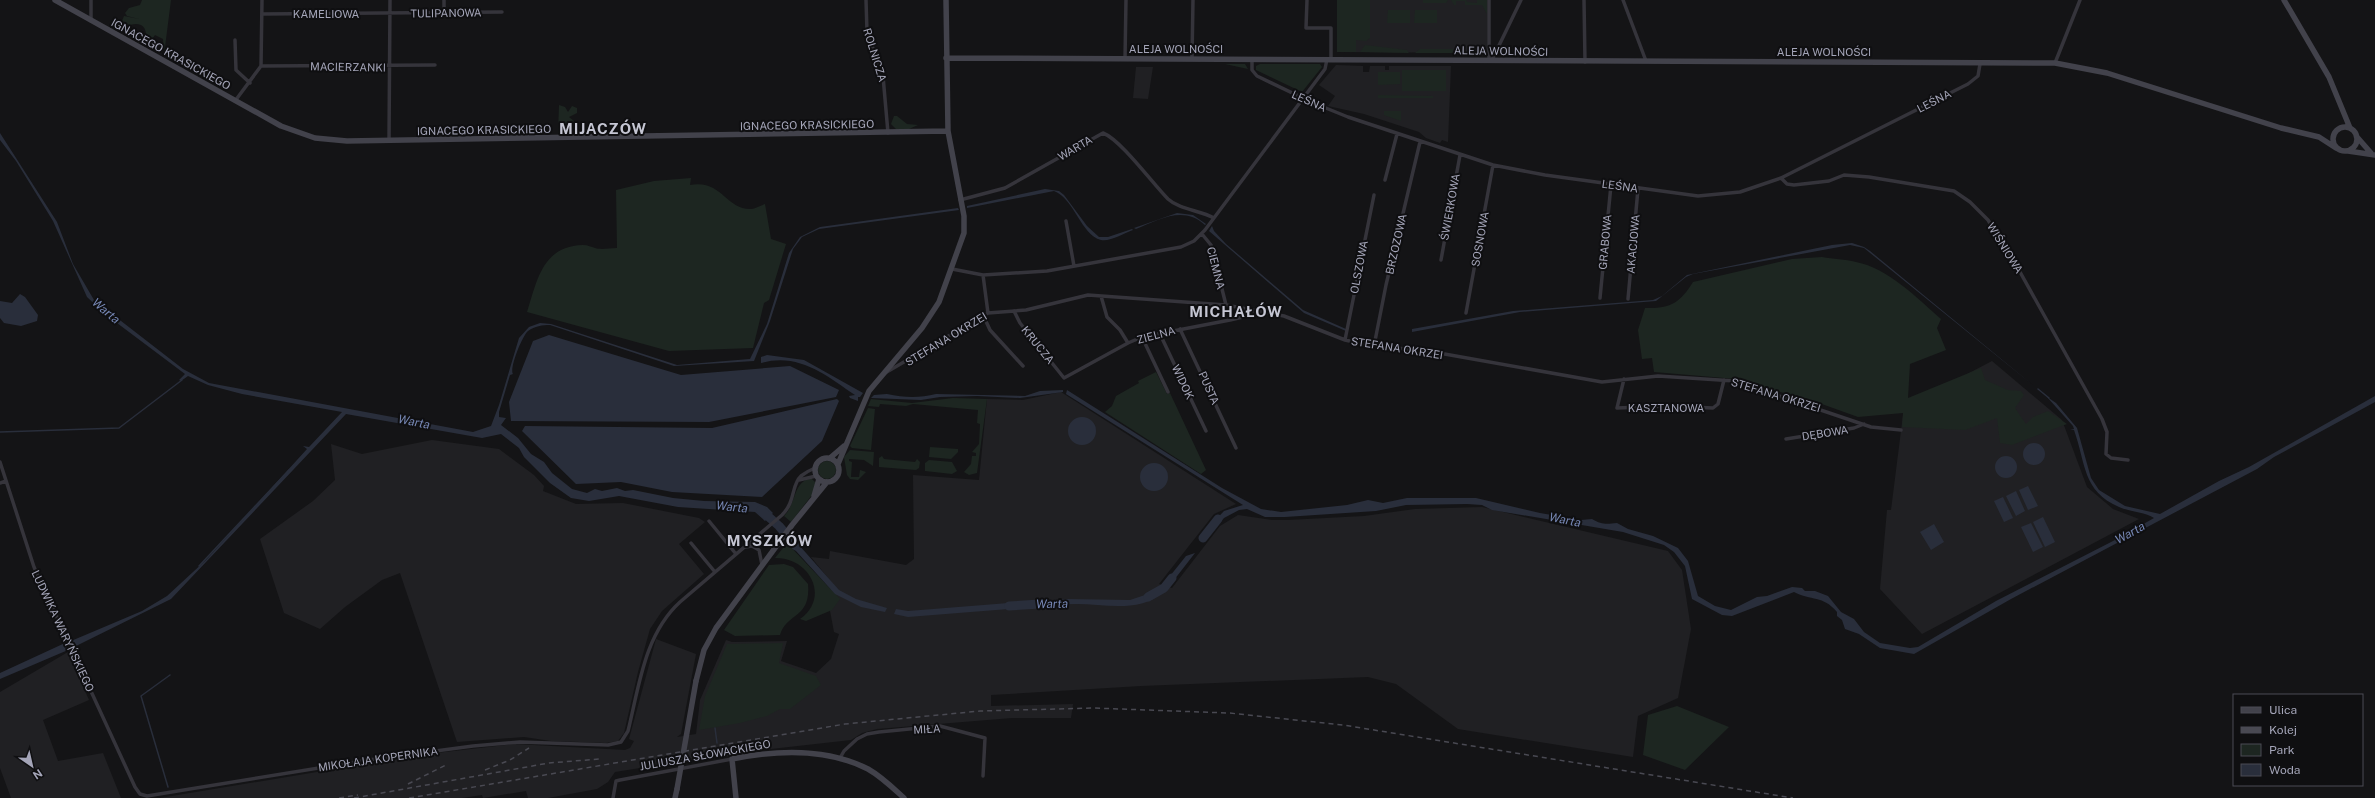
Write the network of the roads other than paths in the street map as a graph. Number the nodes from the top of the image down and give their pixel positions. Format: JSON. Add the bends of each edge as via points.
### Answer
{"nodes":[{"id":1,"x":55,"y":0,"type":"edge"},
{"id":2,"x":91,"y":0,"type":"edge"},
{"id":3,"x":262,"y":0,"type":"edge"},
{"id":4,"x":390,"y":0,"type":"edge"},
{"id":5,"x":444,"y":0,"type":"edge"},
{"id":6,"x":866,"y":0,"type":"edge"},
{"id":7,"x":946,"y":0,"type":"edge"},
{"id":8,"x":1126,"y":0,"type":"edge"},
{"id":9,"x":1193,"y":0,"type":"edge"},
{"id":10,"x":1307,"y":0,"type":"edge"},
{"id":11,"x":1489,"y":0,"type":"edge"},
{"id":12,"x":1521,"y":0,"type":"edge"},
{"id":13,"x":1584,"y":0,"type":"edge"},
{"id":14,"x":1623,"y":0,"type":"edge"},
{"id":15,"x":2080,"y":0,"type":"edge"},
{"id":16,"x":2284,"y":0,"type":"edge"},
{"id":17,"x":444,"y":12,"type":"junction"},
{"id":18,"x":502,"y":12,"type":"dead end"},
{"id":19,"x":262,"y":14,"type":"junction"},
{"id":20,"x":390,"y":14,"type":"junction"},
{"id":21,"x":91,"y":21,"type":"junction"},
{"id":22,"x":235,"y":40,"type":"dead end"},
{"id":23,"x":946,"y":58,"type":"junction"},
{"id":24,"x":1125,"y":59,"type":"junction"},
{"id":25,"x":1192,"y":59,"type":"junction"},
{"id":26,"x":1252,"y":59,"type":"junction"},
{"id":27,"x":1329,"y":59,"type":"junction"},
{"id":28,"x":1490,"y":60,"type":"junction"},
{"id":29,"x":1585,"y":62,"type":"junction"},
{"id":30,"x":1647,"y":62,"type":"junction"},
{"id":31,"x":2055,"y":63,"type":"junction"},
{"id":32,"x":1980,"y":64,"type":"junction"},
{"id":33,"x":262,"y":66,"type":"junction"},
{"id":34,"x":435,"y":66,"type":"dead end"},
{"id":35,"x":390,"y":67,"type":"junction"},
{"id":36,"x":250,"y":83,"type":"junction"},
{"id":37,"x":1303,"y":99,"type":"junction"},
{"id":38,"x":235,"y":101,"type":"junction"},
{"id":39,"x":2341,"y":111,"type":"junction"},
{"id":40,"x":2350,"y":128,"type":"junction"},
{"id":41,"x":2339,"y":129,"type":"junction"},
{"id":42,"x":948,"y":131,"type":"junction"},
{"id":43,"x":888,"y":134,"type":"junction"},
{"id":44,"x":1397,"y":134,"type":"junction"},
{"id":45,"x":2334,"y":134,"type":"junction"},
{"id":46,"x":2319,"y":137,"type":"junction"},
{"id":47,"x":2357,"y":137,"type":"junction"},
{"id":48,"x":389,"y":141,"type":"junction"},
{"id":49,"x":1420,"y":142,"type":"junction"},
{"id":50,"x":2336,"y":148,"type":"junction"},
{"id":51,"x":2347,"y":151,"type":"junction"},
{"id":52,"x":2373,"y":154,"type":"edge"},
{"id":53,"x":1460,"y":155,"type":"junction"},
{"id":54,"x":1493,"y":165,"type":"junction"},
{"id":55,"x":1781,"y":178,"type":"junction"},
{"id":56,"x":1385,"y":180,"type":"dead end"},
{"id":57,"x":1611,"y":185,"type":"junction"},
{"id":58,"x":1638,"y":189,"type":"junction"},
{"id":59,"x":1374,"y":195,"type":"dead end"},
{"id":60,"x":960,"y":200,"type":"junction"},
{"id":61,"x":1214,"y":218,"type":"junction"},
{"id":62,"x":1066,"y":221,"type":"dead end"},
{"id":63,"x":1202,"y":234,"type":"junction"},
{"id":64,"x":1441,"y":260,"type":"dead end"},
{"id":65,"x":1074,"y":266,"type":"junction"},
{"id":66,"x":952,"y":269,"type":"junction"},
{"id":67,"x":983,"y":275,"type":"junction"},
{"id":68,"x":1101,"y":296,"type":"junction"},
{"id":69,"x":1600,"y":298,"type":"dead end"},
{"id":70,"x":1628,"y":299,"type":"dead end"},
{"id":71,"x":1226,"y":305,"type":"junction"},
{"id":72,"x":1254,"y":310,"type":"junction"},
{"id":73,"x":1014,"y":311,"type":"junction"},
{"id":74,"x":988,"y":313,"type":"junction"},
{"id":75,"x":1466,"y":313,"type":"dead end"},
{"id":76,"x":984,"y":317,"type":"junction"},
{"id":77,"x":1180,"y":329,"type":"junction"},
{"id":78,"x":1160,"y":334,"type":"junction"},
{"id":79,"x":1142,"y":337,"type":"junction"},
{"id":80,"x":1345,"y":337,"type":"junction"},
{"id":81,"x":1128,"y":343,"type":"junction"},
{"id":82,"x":1374,"y":346,"type":"junction"},
{"id":83,"x":1023,"y":366,"type":"dead end"},
{"id":84,"x":884,"y":374,"type":"junction"},
{"id":85,"x":1064,"y":378,"type":"joint"},
{"id":86,"x":1624,"y":379,"type":"junction"},
{"id":87,"x":1724,"y":380,"type":"junction"},
{"id":88,"x":1168,"y":392,"type":"dead end"},
{"id":89,"x":1864,"y":424,"type":"junction"},
{"id":90,"x":1902,"y":430,"type":"dead end"},
{"id":91,"x":1206,"y":431,"type":"dead end"},
{"id":92,"x":1786,"y":439,"type":"dead end"},
{"id":93,"x":848,"y":441,"type":"junction"},
{"id":94,"x":1236,"y":448,"type":"dead end"},
{"id":95,"x":830,"y":458,"type":"junction"},
{"id":96,"x":2128,"y":460,"type":"dead end"},
{"id":97,"x":0,"y":462,"type":"edge"},
{"id":98,"x":838,"y":464,"type":"junction"},
{"id":99,"x":815,"y":468,"type":"junction"},
{"id":100,"x":817,"y":477,"type":"junction"},
{"id":101,"x":6,"y":481,"type":"junction"},
{"id":102,"x":798,"y":481,"type":"junction"},
{"id":103,"x":827,"y":482,"type":"junction"},
{"id":104,"x":0,"y":483,"type":"edge"},
{"id":105,"x":813,"y":499,"type":"junction"},
{"id":106,"x":709,"y":521,"type":"dead end"},
{"id":107,"x":691,"y":543,"type":"dead end"},
{"id":108,"x":744,"y":547,"type":"junction"},
{"id":109,"x":736,"y":554,"type":"junction"},
{"id":110,"x":762,"y":565,"type":"junction"},
{"id":111,"x":715,"y":572,"type":"junction"},
{"id":112,"x":840,"y":758,"type":"junction"},
{"id":113,"x":732,"y":759,"type":"junction"},
{"id":114,"x":983,"y":776,"type":"dead end"},
{"id":115,"x":140,"y":794,"type":"joint"},
{"id":116,"x":613,"y":798,"type":"edge"},
{"id":117,"x":675,"y":798,"type":"edge"},
{"id":118,"x":736,"y":798,"type":"edge"},
{"id":119,"x":904,"y":798,"type":"edge"}],
"edges":[{"from":1,"to":21,"type":"street","name":"IGNACEGO KRASICKIEGO"},
{"from":2,"to":21,"type":"street"},
{"from":3,"to":19,"type":"street"},
{"from":4,"to":20,"type":"street"},
{"from":5,"to":17,"type":"street"},
{"from":6,"to":43,"type":"street","name":"ROLNICZA","via":[[867,32],[883,76]]},
{"from":7,"to":23,"type":"street"},
{"from":8,"to":24,"type":"street"},
{"from":9,"to":25,"type":"street"},
{"from":10,"to":27,"type":"street","via":[[1306,28],[1331,28]]},
{"from":11,"to":28,"type":"street"},
{"from":12,"to":28,"type":"street"},
{"from":13,"to":29,"type":"street"},
{"from":14,"to":30,"type":"street"},
{"from":15,"to":31,"type":"street"},
{"from":16,"to":39,"type":"street","via":[[2329,77]]},
{"from":17,"to":18,"type":"street","name":"TULIPANOWA"},
{"from":17,"to":20,"type":"street","name":"TULIPANOWA"},
{"from":19,"to":20,"type":"street","name":"KAMELIOWA"},
{"from":19,"to":33,"type":"street"},
{"from":20,"to":35,"type":"street"},
{"from":21,"to":38,"type":"street","name":"IGNACEGO KRASICKIEGO"},
{"from":22,"to":36,"type":"street","via":[[236,70]]},
{"from":23,"to":24,"type":"street","name":"ALEJA WOLNOŚCI"},
{"from":23,"to":42,"type":"street"},
{"from":24,"to":25,"type":"street","name":"ALEJA WOLNOŚCI"},
{"from":25,"to":26,"type":"street","name":"ALEJA WOLNOŚCI"},
{"from":26,"to":27,"type":"street","name":"ALEJA WOLNOŚCI"},
{"from":26,"to":37,"type":"street","name":"LEŚNA","via":[[1252,70],[1257,76]]},
{"from":27,"to":28,"type":"street","name":"ALEJA WOLNOŚCI"},
{"from":27,"to":37,"type":"street"},
{"from":28,"to":29,"type":"street","name":"ALEJA WOLNOŚCI"},
{"from":29,"to":30,"type":"street","name":"ALEJA WOLNOŚCI"},
{"from":30,"to":32,"type":"street","name":"ALEJA WOLNOŚCI"},
{"from":31,"to":32,"type":"street","name":"ALEJA WOLNOŚCI"},
{"from":31,"to":46,"type":"street","name":"ALEJA WOLNOŚCI","via":[[2107,73],[2281,128]]},
{"from":32,"to":55,"type":"street","name":"LEŚNA","via":[[1978,76],[1968,84]]},
{"from":33,"to":35,"type":"street","name":"MACIERZANKI"},
{"from":33,"to":36,"type":"street"},
{"from":34,"to":35,"type":"street","name":"MACIERZANKI"},
{"from":35,"to":48,"type":"street"},
{"from":36,"to":38,"type":"street"},
{"from":37,"to":44,"type":"street","name":"LEŚNA"},
{"from":37,"to":61,"type":"street"},
{"from":38,"to":48,"type":"street","name":"IGNACEGO KRASICKIEGO","via":[[303,135],[333,141]]},
{"from":39,"to":40,"type":"street"},
{"from":39,"to":41,"type":"street"},
{"from":40,"to":41,"type":"street"},
{"from":40,"to":47,"type":"street"},
{"from":41,"to":45,"type":"street"},
{"from":42,"to":43,"type":"street","name":"IGNACEGO KRASICKIEGO"},
{"from":42,"to":60,"type":"street"},
{"from":43,"to":48,"type":"street","name":"IGNACEGO KRASICKIEGO"},
{"from":44,"to":49,"type":"street","name":"LEŚNA"},
{"from":44,"to":56,"type":"street"},
{"from":45,"to":46,"type":"street"},
{"from":45,"to":50,"type":"street"},
{"from":46,"to":50,"type":"street"},
{"from":47,"to":51,"type":"street","via":[[2356,144]]},
{"from":47,"to":52,"type":"street"},
{"from":49,"to":53,"type":"street","name":"LEŚNA"},
{"from":49,"to":82,"type":"street","name":"BRZOZOWA"},
{"from":50,"to":51,"type":"street"},
{"from":51,"to":52,"type":"street"},
{"from":53,"to":54,"type":"street","name":"LEŚNA"},
{"from":53,"to":64,"type":"street","name":"ŚWIERKOWA"},
{"from":54,"to":57,"type":"street","name":"LEŚNA"},
{"from":54,"to":75,"type":"street","name":"SOSNOWA"},
{"from":55,"to":58,"type":"street","name":"LEŚNA","via":[[1751,190],[1725,195],[1698,196]]},
{"from":55,"to":96,"type":"street","name":"WIŚNIOWA","via":[[1787,184],[1794,185],[1829,181],[1844,175],[1869,177],[1954,191],[1970,202],[1988,220],[2015,263],[2102,419],[2107,432],[2106,454],[2111,458]]},
{"from":57,"to":58,"type":"street","name":"LEŚNA"},
{"from":57,"to":69,"type":"street","name":"GRABOWA"},
{"from":58,"to":70,"type":"street","name":"AKACJOWA"},
{"from":59,"to":80,"type":"street","name":"OLSZOWA"},
{"from":60,"to":61,"type":"street","name":"WARTA","via":[[1005,188],[1103,133],[1110,137],[1169,199]]},
{"from":60,"to":66,"type":"street","via":[[964,214],[964,233]]},
{"from":61,"to":63,"type":"street"},
{"from":62,"to":65,"type":"street"},
{"from":63,"to":65,"type":"street","via":[[1182,247]]},
{"from":63,"to":71,"type":"street","name":"CIEMNA","via":[[1211,245]]},
{"from":65,"to":67,"type":"street","via":[[1033,273]]},
{"from":66,"to":67,"type":"street"},
{"from":66,"to":84,"type":"street","via":[[934,311]]},
{"from":67,"to":74,"type":"street"},
{"from":68,"to":71,"type":"street","name":"STEFANA OKRZEI"},
{"from":68,"to":73,"type":"street","name":"STEFANA OKRZEI","via":[[1081,296]]},
{"from":68,"to":81,"type":"street","via":[[1107,317]]},
{"from":71,"to":72,"type":"street","name":"STEFANA OKRZEI"},
{"from":72,"to":77,"type":"street","name":"ZIELNA","via":[[1244,317]]},
{"from":72,"to":80,"type":"street","name":"STEFANA OKRZEI","via":[[1284,316]]},
{"from":73,"to":74,"type":"street","name":"STEFANA OKRZEI"},
{"from":73,"to":85,"type":"street","name":"KRUCZA","via":[[1020,323]]},
{"from":74,"to":76,"type":"street","name":"STEFANA OKRZEI"},
{"from":76,"to":83,"type":"street","via":[[990,330]]},
{"from":76,"to":84,"type":"street","name":"STEFANA OKRZEI"},
{"from":77,"to":78,"type":"street","name":"ZIELNA"},
{"from":77,"to":94,"type":"street","name":"PUSTA"},
{"from":78,"to":79,"type":"street","name":"ZIELNA"},
{"from":78,"to":91,"type":"street","name":"WIDOK"},
{"from":79,"to":81,"type":"street","name":"ZIELNA"},
{"from":79,"to":88,"type":"street"},
{"from":80,"to":82,"type":"street","name":"STEFANA OKRZEI"},
{"from":81,"to":85,"type":"street","name":"ZIELNA"},
{"from":82,"to":86,"type":"street","name":"STEFANA OKRZEI","via":[[1439,354],[1602,382]]},
{"from":84,"to":93,"type":"street","via":[[869,391]]},
{"from":86,"to":87,"type":"street","name":"STEFANA OKRZEI","via":[[1658,376]]},
{"from":86,"to":87,"type":"street","name":"KASZTANOWA","via":[[1617,408],[1713,408],[1718,404]]},
{"from":87,"to":89,"type":"street","name":"STEFANA OKRZEI","via":[[1788,397]]},
{"from":89,"to":90,"type":"street","name":"STEFANA OKRZEI"},
{"from":89,"to":92,"type":"street","name":"DĘBOWA","via":[[1854,428]]},
{"from":93,"to":95,"type":"street"},
{"from":93,"to":98,"type":"street"},
{"from":95,"to":98,"type":"street"},
{"from":95,"to":99,"type":"street","via":[[822,459]]},
{"from":97,"to":101,"type":"street","name":"LUDWIKA WARYŃSKIEGO"},
{"from":98,"to":103,"type":"street","via":[[838,475],[834,480]]},
{"from":99,"to":100,"type":"street"},
{"from":99,"to":102,"type":"street"},
{"from":100,"to":102,"type":"street"},
{"from":100,"to":103,"type":"street"},
{"from":100,"to":105,"type":"street"},
{"from":101,"to":104,"type":"street"},
{"from":101,"to":115,"type":"street","name":"LUDWIKA WARYŃSKIEGO","via":[[34,567]]},
{"from":102,"to":108,"type":"street","via":[[790,506]]},
{"from":103,"to":105,"type":"street"},
{"from":105,"to":110,"type":"street"},
{"from":106,"to":109,"type":"street"},
{"from":107,"to":111,"type":"street"},
{"from":108,"to":109,"type":"street"},
{"from":108,"to":110,"type":"street","via":[[752,546],[759,550]]},
{"from":109,"to":111,"type":"street"},
{"from":110,"to":117,"type":"street","bridge":true,"via":[[721,620],[704,650]]},
{"from":111,"to":115,"type":"street","name":"MIKOŁAJA KOPERNIKA","via":[[672,609],[661,624],[650,647],[628,731],[623,741],[615,745],[520,742],[496,744],[368,760],[154,795]]},
{"from":112,"to":113,"type":"street","name":"JULIUSZA SŁOWACKIEGO","via":[[785,752]]},
{"from":112,"to":114,"type":"street","name":"MIŁA","via":[[844,750],[867,734],[940,726],[984,738]]},
{"from":112,"to":119,"type":"street","name":"JULIUSZA SŁOWACKIEGO","via":[[869,770]]},
{"from":113,"to":116,"type":"street","name":"JULIUSZA SŁOWACKIEGO","via":[[616,782]]},
{"from":113,"to":118,"type":"street"}]}
